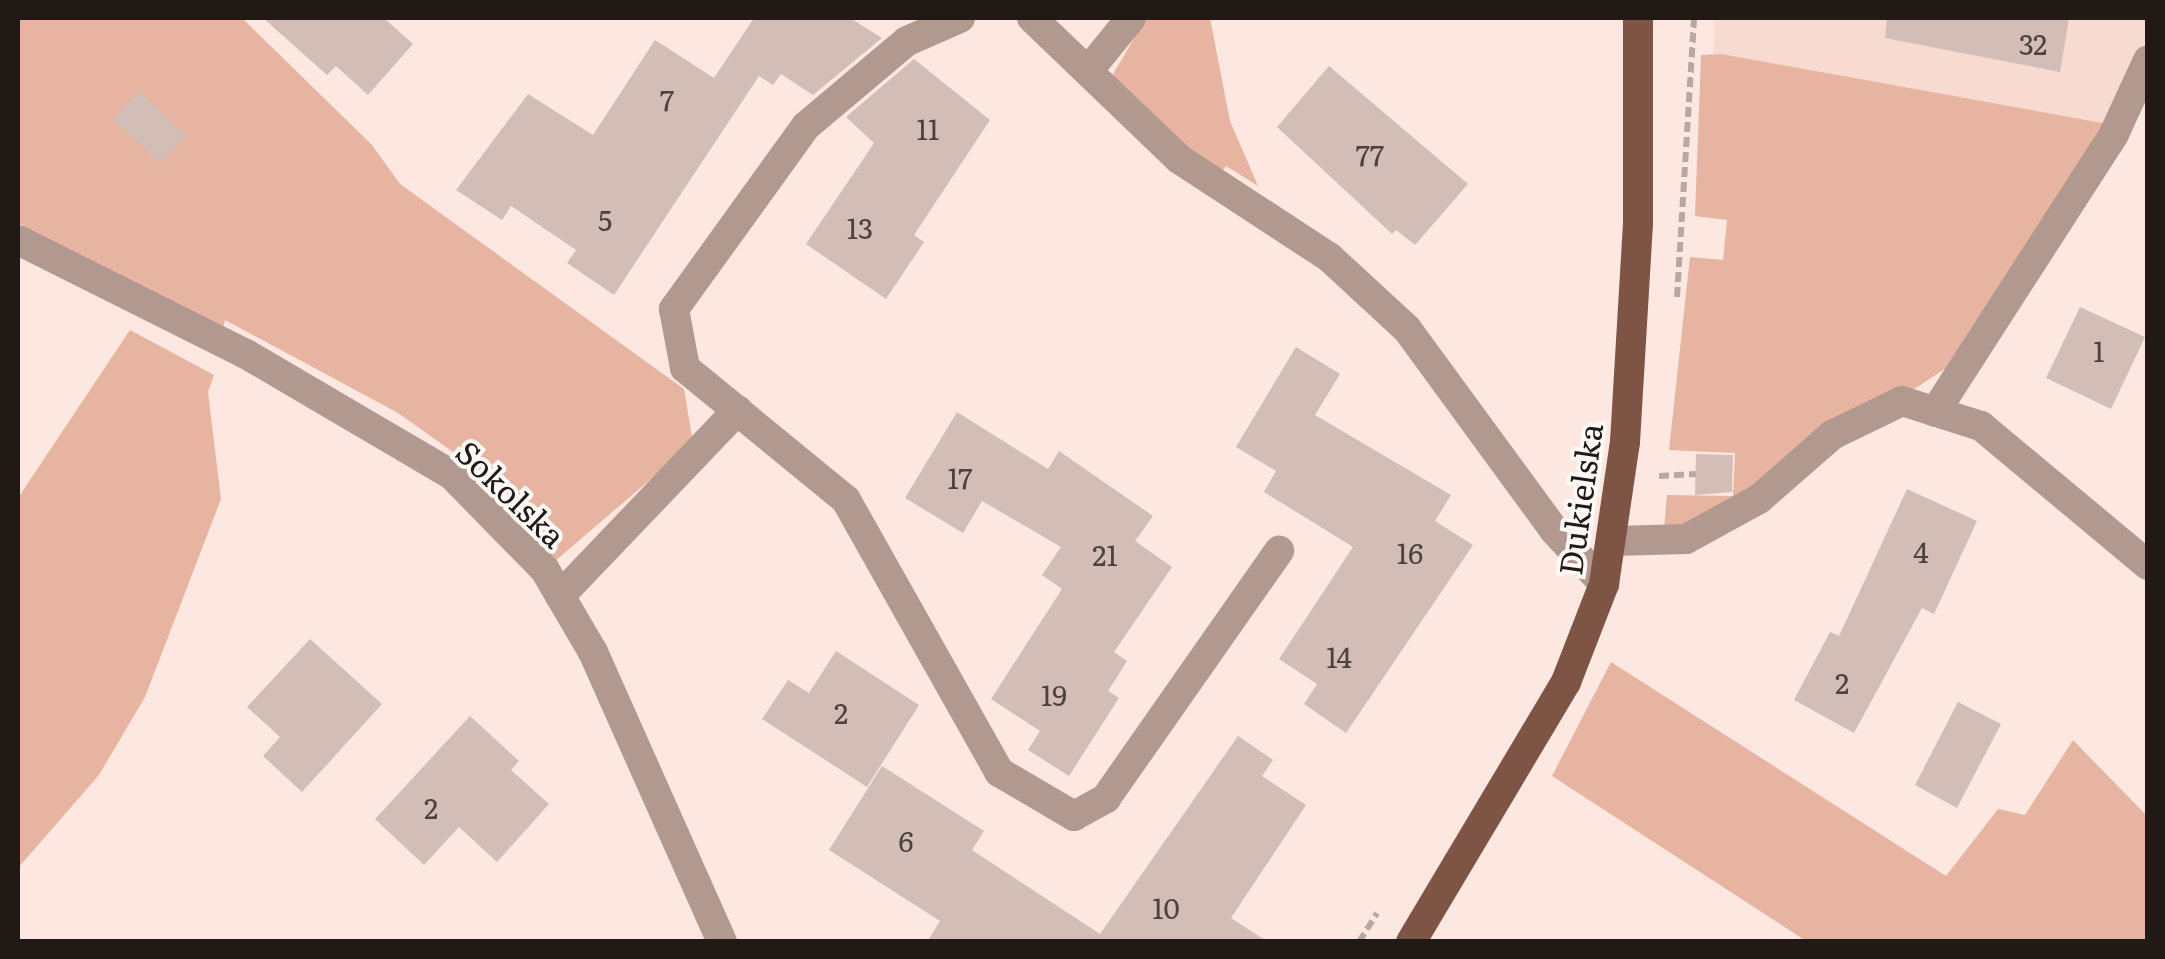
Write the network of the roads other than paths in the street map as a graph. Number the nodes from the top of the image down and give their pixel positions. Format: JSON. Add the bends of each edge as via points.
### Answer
{"nodes":[{"id":1,"x":960,"y":18,"type":"edge"},
{"id":2,"x":1032,"y":18,"type":"edge"},
{"id":3,"x":1131,"y":18,"type":"edge"},
{"id":4,"x":1638,"y":18,"type":"edge"},
{"id":5,"x":2148,"y":60,"type":"edge"},
{"id":6,"x":1088,"y":72,"type":"junction"},
{"id":7,"x":18,"y":240,"type":"edge"},
{"id":8,"x":738,"y":410,"type":"junction"},
{"id":9,"x":1935,"y":412,"type":"junction"},
{"id":10,"x":1615,"y":540,"type":"junction"},
{"id":11,"x":1279,"y":552,"type":"dead end"},
{"id":12,"x":2148,"y":566,"type":"edge"},
{"id":13,"x":1604,"y":584,"type":"junction"},
{"id":14,"x":560,"y":596,"type":"junction"},
{"id":15,"x":722,"y":942,"type":"edge"},
{"id":16,"x":1411,"y":942,"type":"edge"}],
"edges":[{"from":1,"to":8,"type":"street","via":[[907,41],[818,115],[674,309],[685,368]]},
{"from":2,"to":6,"type":"street"},
{"from":3,"to":6,"type":"street"},
{"from":4,"to":10,"type":"main road","name":"Dukielska","via":[[1638,222]]},
{"from":5,"to":9,"type":"street","via":[[2114,134]]},
{"from":6,"to":13,"type":"street","via":[[1179,159],[1329,257],[1407,329],[1554,530]]},
{"from":7,"to":14,"type":"street","name":"Sokolska","via":[[246,354],[452,475]]},
{"from":8,"to":11,"type":"street","via":[[846,500],[999,772],[1074,816],[1106,798]]},
{"from":8,"to":14,"type":"street"},
{"from":9,"to":10,"type":"street","via":[[1902,401],[1832,435],[1759,498],[1686,539]]},
{"from":9,"to":12,"type":"street","via":[[1981,426]]},
{"from":10,"to":13,"type":"main road","name":"Dukielska"},
{"from":13,"to":16,"type":"main road","name":"Dukielska","via":[[1566,682]]},
{"from":14,"to":15,"type":"street","name":"Sokolska","via":[[710,900]]}]}
